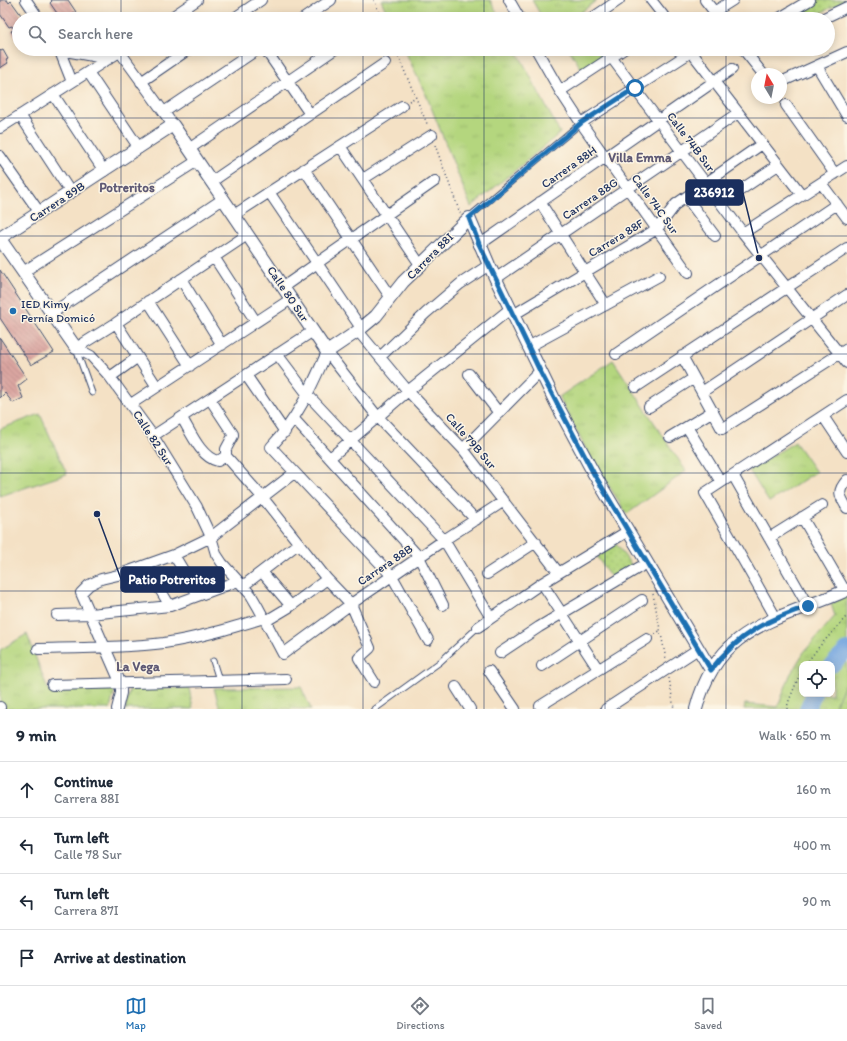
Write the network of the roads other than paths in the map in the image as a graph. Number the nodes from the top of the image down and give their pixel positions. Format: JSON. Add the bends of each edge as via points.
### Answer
{"nodes":[{"id":1,"x":26,"y":0,"type":"edge"},
{"id":2,"x":198,"y":0,"type":"edge"},
{"id":3,"x":261,"y":0,"type":"edge"},
{"id":4,"x":331,"y":0,"type":"edge"},
{"id":5,"x":509,"y":0,"type":"edge"},
{"id":6,"x":619,"y":0,"type":"edge"},
{"id":7,"x":651,"y":0,"type":"edge"},
{"id":8,"x":705,"y":0,"type":"edge"},
{"id":9,"x":733,"y":0,"type":"edge"},
{"id":10,"x":810,"y":0,"type":"edge"},
{"id":11,"x":847,"y":7,"type":"edge"},
{"id":12,"x":34,"y":12,"type":"edge"},
{"id":13,"x":180,"y":12,"type":"edge"},
{"id":14,"x":245,"y":12,"type":"edge"},
{"id":15,"x":313,"y":12,"type":"edge"},
{"id":16,"x":516,"y":12,"type":"edge"},
{"id":17,"x":601,"y":12,"type":"edge"},
{"id":18,"x":660,"y":12,"type":"edge"},
{"id":19,"x":714,"y":12,"type":"edge"},
{"id":20,"x":721,"y":12,"type":"edge"},
{"id":21,"x":790,"y":12,"type":"edge"},
{"id":22,"x":835,"y":13,"type":"edge"},
{"id":23,"x":847,"y":52,"type":"edge"},
{"id":24,"x":63,"y":56,"type":"edge"},
{"id":25,"x":94,"y":56,"type":"edge"},
{"id":26,"x":114,"y":56,"type":"edge"},
{"id":27,"x":125,"y":56,"type":"edge"},
{"id":28,"x":179,"y":56,"type":"edge"},
{"id":29,"x":248,"y":56,"type":"edge"},
{"id":30,"x":270,"y":56,"type":"edge"},
{"id":31,"x":325,"y":56,"type":"edge"},
{"id":32,"x":540,"y":56,"type":"edge"},
{"id":33,"x":604,"y":56,"type":"edge"},
{"id":34,"x":610,"y":56,"type":"edge"},
{"id":35,"x":681,"y":56,"type":"edge"},
{"id":36,"x":694,"y":56,"type":"edge"},
{"id":37,"x":749,"y":56,"type":"edge"},
{"id":38,"x":109,"y":59,"type":"junction"},
{"id":39,"x":385,"y":63,"type":"dead end"},
{"id":40,"x":817,"y":66,"type":"junction"},
{"id":41,"x":758,"y":68,"type":"edge"},
{"id":42,"x":732,"y":69,"type":"dead end"},
{"id":43,"x":88,"y":72,"type":"junction"},
{"id":44,"x":787,"y":79,"type":"edge"},
{"id":45,"x":72,"y":82,"type":"junction"},
{"id":46,"x":141,"y":82,"type":"junction"},
{"id":47,"x":287,"y":82,"type":"junction"},
{"id":48,"x":714,"y":82,"type":"junction"},
{"id":49,"x":635,"y":88,"type":"junction"},
{"id":50,"x":560,"y":91,"type":"junction"},
{"id":51,"x":53,"y":94,"type":"junction"},
{"id":52,"x":402,"y":106,"type":"dead end"},
{"id":53,"x":786,"y":106,"type":"dead end"},
{"id":54,"x":164,"y":112,"type":"junction"},
{"id":55,"x":738,"y":113,"type":"junction"},
{"id":56,"x":310,"y":114,"type":"junction"},
{"id":57,"x":20,"y":115,"type":"junction"},
{"id":58,"x":847,"y":116,"type":"edge"},
{"id":59,"x":658,"y":120,"type":"junction"},
{"id":60,"x":581,"y":123,"type":"junction"},
{"id":61,"x":173,"y":125,"type":"junction"},
{"id":62,"x":0,"y":128,"type":"edge"},
{"id":63,"x":432,"y":135,"type":"dead end"},
{"id":64,"x":762,"y":144,"type":"junction"},
{"id":65,"x":340,"y":146,"type":"junction"},
{"id":66,"x":139,"y":148,"type":"junction"},
{"id":67,"x":189,"y":149,"type":"junction"},
{"id":68,"x":682,"y":152,"type":"junction"},
{"id":69,"x":0,"y":156,"type":"edge"},
{"id":70,"x":605,"y":157,"type":"junction"},
{"id":71,"x":197,"y":161,"type":"junction"},
{"id":72,"x":778,"y":164,"type":"junction"},
{"id":73,"x":847,"y":166,"type":"edge"},
{"id":74,"x":304,"y":169,"type":"junction"},
{"id":75,"x":104,"y":171,"type":"junction"},
{"id":76,"x":835,"y":174,"type":"junction"},
{"id":77,"x":363,"y":179,"type":"junction"},
{"id":78,"x":435,"y":181,"type":"dead end"},
{"id":79,"x":211,"y":182,"type":"junction"},
{"id":80,"x":706,"y":183,"type":"junction"},
{"id":81,"x":821,"y":183,"type":"junction"},
{"id":82,"x":628,"y":188,"type":"junction"},
{"id":83,"x":71,"y":192,"type":"junction"},
{"id":84,"x":269,"y":192,"type":"junction"},
{"id":85,"x":802,"y":195,"type":"junction"},
{"id":86,"x":686,"y":197,"type":"junction"},
{"id":87,"x":223,"y":199,"type":"junction"},
{"id":88,"x":540,"y":202,"type":"junction"},
{"id":89,"x":721,"y":203,"type":"junction"},
{"id":90,"x":837,"y":204,"type":"junction"},
{"id":91,"x":40,"y":213,"type":"junction"},
{"id":92,"x":234,"y":215,"type":"junction"},
{"id":93,"x":387,"y":215,"type":"junction"},
{"id":94,"x":469,"y":218,"type":"junction"},
{"id":95,"x":847,"y":218,"type":"edge"},
{"id":96,"x":657,"y":229,"type":"junction"},
{"id":97,"x":743,"y":233,"type":"junction"},
{"id":98,"x":561,"y":234,"type":"junction"},
{"id":99,"x":247,"y":235,"type":"junction"},
{"id":100,"x":715,"y":236,"type":"dead end"},
{"id":101,"x":0,"y":239,"type":"edge"},
{"id":102,"x":351,"y":239,"type":"junction"},
{"id":103,"x":479,"y":244,"type":"junction"},
{"id":104,"x":847,"y":248,"type":"edge"},
{"id":105,"x":761,"y":255,"type":"junction"},
{"id":106,"x":214,"y":257,"type":"junction"},
{"id":107,"x":317,"y":263,"type":"junction"},
{"id":108,"x":489,"y":265,"type":"junction"},
{"id":109,"x":421,"y":266,"type":"junction"},
{"id":110,"x":23,"y":272,"type":"junction"},
{"id":111,"x":585,"y":272,"type":"junction"},
{"id":112,"x":688,"y":273,"type":"dead end"},
{"id":113,"x":659,"y":276,"type":"dead end"},
{"id":114,"x":181,"y":279,"type":"junction"},
{"id":115,"x":495,"y":279,"type":"junction"},
{"id":116,"x":283,"y":287,"type":"junction"},
{"id":117,"x":787,"y":288,"type":"junction"},
{"id":118,"x":847,"y":295,"type":"edge"},
{"id":119,"x":391,"y":298,"type":"junction"},
{"id":120,"x":291,"y":299,"type":"junction"},
{"id":121,"x":148,"y":301,"type":"junction"},
{"id":122,"x":606,"y":305,"type":"junction"},
{"id":123,"x":511,"y":312,"type":"junction"},
{"id":124,"x":52,"y":313,"type":"junction"},
{"id":125,"x":812,"y":319,"type":"junction"},
{"id":126,"x":256,"y":322,"type":"junction"},
{"id":127,"x":116,"y":323,"type":"junction"},
{"id":128,"x":359,"y":330,"type":"junction"},
{"id":129,"x":313,"y":331,"type":"junction"},
{"id":130,"x":222,"y":345,"type":"junction"},
{"id":131,"x":528,"y":347,"type":"junction"},
{"id":132,"x":76,"y":348,"type":"junction"},
{"id":133,"x":327,"y":352,"type":"junction"},
{"id":134,"x":843,"y":352,"type":"edge"},
{"id":135,"x":277,"y":354,"type":"junction"},
{"id":136,"x":616,"y":354,"type":"dead end"},
{"id":137,"x":682,"y":356,"type":"junction"},
{"id":138,"x":138,"y":357,"type":"junction"},
{"id":139,"x":380,"y":357,"type":"junction"},
{"id":140,"x":847,"y":363,"type":"edge"},
{"id":141,"x":190,"y":366,"type":"junction"},
{"id":142,"x":540,"y":371,"type":"junction"},
{"id":143,"x":469,"y":374,"type":"dead end"},
{"id":144,"x":246,"y":375,"type":"junction"},
{"id":145,"x":110,"y":377,"type":"junction"},
{"id":146,"x":694,"y":378,"type":"junction"},
{"id":147,"x":157,"y":387,"type":"junction"},
{"id":148,"x":636,"y":387,"type":"dead end"},
{"id":149,"x":408,"y":391,"type":"junction"},
{"id":150,"x":702,"y":392,"type":"junction"},
{"id":151,"x":92,"y":393,"type":"dead end"},
{"id":152,"x":308,"y":395,"type":"junction"},
{"id":153,"x":210,"y":399,"type":"junction"},
{"id":154,"x":847,"y":400,"type":"edge"},
{"id":155,"x":131,"y":404,"type":"junction"},
{"id":156,"x":649,"y":407,"type":"dead end"},
{"id":157,"x":713,"y":411,"type":"junction"},
{"id":158,"x":499,"y":413,"type":"junction"},
{"id":159,"x":377,"y":416,"type":"junction"},
{"id":160,"x":823,"y":416,"type":"junction"},
{"id":161,"x":182,"y":418,"type":"junction"},
{"id":162,"x":294,"y":419,"type":"junction"},
{"id":163,"x":687,"y":427,"type":"junction"},
{"id":164,"x":285,"y":432,"type":"junction"},
{"id":165,"x":153,"y":436,"type":"junction"},
{"id":166,"x":670,"y":437,"type":"dead end"},
{"id":167,"x":351,"y":440,"type":"junction"},
{"id":168,"x":463,"y":449,"type":"junction"},
{"id":169,"x":226,"y":452,"type":"junction"},
{"id":170,"x":847,"y":452,"type":"edge"},
{"id":171,"x":330,"y":458,"type":"junction"},
{"id":172,"x":294,"y":473,"type":"junction"},
{"id":173,"x":733,"y":475,"type":"junction"},
{"id":174,"x":847,"y":480,"type":"edge"},
{"id":175,"x":721,"y":482,"type":"junction"},
{"id":176,"x":263,"y":498,"type":"junction"},
{"id":177,"x":504,"y":501,"type":"junction"},
{"id":178,"x":822,"y":505,"type":"dead end"},
{"id":179,"x":847,"y":508,"type":"edge"},
{"id":180,"x":802,"y":517,"type":"junction"},
{"id":181,"x":476,"y":520,"type":"junction"},
{"id":182,"x":628,"y":531,"type":"junction"},
{"id":183,"x":211,"y":537,"type":"junction"},
{"id":184,"x":769,"y":538,"type":"junction"},
{"id":185,"x":444,"y":540,"type":"junction"},
{"id":186,"x":536,"y":542,"type":"junction"},
{"id":187,"x":300,"y":543,"type":"junction"},
{"id":188,"x":174,"y":556,"type":"junction"},
{"id":189,"x":419,"y":557,"type":"junction"},
{"id":190,"x":146,"y":566,"type":"junction"},
{"id":191,"x":640,"y":567,"type":"dead end"},
{"id":192,"x":262,"y":572,"type":"junction"},
{"id":193,"x":558,"y":572,"type":"junction"},
{"id":194,"x":487,"y":574,"type":"dead end"},
{"id":195,"x":392,"y":576,"type":"junction"},
{"id":196,"x":327,"y":579,"type":"junction"},
{"id":197,"x":240,"y":583,"type":"junction"},
{"id":198,"x":542,"y":583,"type":"junction"},
{"id":199,"x":846,"y":591,"type":"edge"},
{"id":200,"x":198,"y":595,"type":"junction"},
{"id":201,"x":642,"y":600,"type":"dead end"},
{"id":202,"x":351,"y":604,"type":"junction"},
{"id":203,"x":443,"y":605,"type":"dead end"},
{"id":204,"x":170,"y":606,"type":"junction"},
{"id":205,"x":291,"y":606,"type":"junction"},
{"id":206,"x":808,"y":606,"type":"junction"},
{"id":207,"x":90,"y":614,"type":"junction"},
{"id":208,"x":562,"y":614,"type":"junction"},
{"id":209,"x":58,"y":615,"type":"dead end"},
{"id":210,"x":491,"y":618,"type":"junction"},
{"id":211,"x":776,"y":618,"type":"junction"},
{"id":212,"x":265,"y":619,"type":"junction"},
{"id":213,"x":478,"y":627,"type":"joint"},
{"id":214,"x":646,"y":639,"type":"dead end"},
{"id":215,"x":428,"y":640,"type":"dead end"},
{"id":216,"x":580,"y":641,"type":"junction"},
{"id":217,"x":105,"y":648,"type":"junction"},
{"id":218,"x":38,"y":649,"type":"dead end"},
{"id":219,"x":698,"y":649,"type":"junction"},
{"id":220,"x":500,"y":653,"type":"dead end"},
{"id":221,"x":283,"y":654,"type":"joint"},
{"id":222,"x":213,"y":661,"type":"dead end"},
{"id":223,"x":542,"y":666,"type":"dead end"},
{"id":224,"x":598,"y":669,"type":"junction"},
{"id":225,"x":489,"y":670,"type":"dead end"},
{"id":226,"x":711,"y":670,"type":"junction"},
{"id":227,"x":286,"y":679,"type":"dead end"},
{"id":228,"x":219,"y":680,"type":"junction"},
{"id":229,"x":374,"y":682,"type":"dead end"},
{"id":230,"x":121,"y":684,"type":"junction"},
{"id":231,"x":52,"y":685,"type":"dead end"},
{"id":232,"x":456,"y":687,"type":"dead end"},
{"id":233,"x":540,"y":706,"type":"dead end"},
{"id":234,"x":117,"y":709,"type":"edge"},
{"id":235,"x":375,"y":709,"type":"edge"},
{"id":236,"x":470,"y":709,"type":"edge"},
{"id":237,"x":515,"y":709,"type":"edge"},
{"id":238,"x":606,"y":709,"type":"edge"},
{"id":239,"x":696,"y":709,"type":"edge"}],
"edges":[{"from":1,"to":12,"type":"street"},
{"from":2,"to":13,"type":"street"},
{"from":3,"to":14,"type":"street"},
{"from":4,"to":15,"type":"street"},
{"from":5,"to":16,"type":"street"},
{"from":6,"to":17,"type":"street"},
{"from":7,"to":18,"type":"street"},
{"from":8,"to":19,"type":"street"},
{"from":9,"to":20,"type":"street"},
{"from":10,"to":21,"type":"street"},
{"from":11,"to":22,"type":"street"},
{"from":23,"to":40,"type":"street"},
{"from":24,"to":45,"type":"street"},
{"from":25,"to":38,"type":"street"},
{"from":26,"to":38,"type":"street"},
{"from":27,"to":46,"type":"street","name":"Calle 80 Sur"},
{"from":28,"to":46,"type":"street"},
{"from":29,"to":54,"type":"street"},
{"from":30,"to":47,"type":"street"},
{"from":31,"to":47,"type":"street"},
{"from":32,"to":50,"type":"street","name":"Calle 74C Sur"},
{"from":33,"to":50,"type":"street"},
{"from":34,"to":49,"type":"street","name":"Calle 74B Sur"},
{"from":35,"to":49,"type":"street","name":"Carrera 88I"},
{"from":36,"to":48,"type":"street"},
{"from":37,"to":41,"type":"street"},
{"from":38,"to":43,"type":"street"},
{"from":39,"to":56,"type":"street"},
{"from":40,"to":44,"type":"street"},
{"from":40,"to":58,"type":"street"},
{"from":42,"to":48,"type":"street","name":"Carrera 88H"},
{"from":43,"to":45,"type":"street"},
{"from":43,"to":66,"type":"street"},
{"from":45,"to":51,"type":"street"},
{"from":46,"to":54,"type":"street","name":"Calle 80 Sur"},
{"from":47,"to":56,"type":"street"},
{"from":47,"to":67,"type":"street"},
{"from":48,"to":55,"type":"street"},
{"from":48,"to":59,"type":"street","name":"Carrera 88H"},
{"from":49,"to":59,"type":"street","name":"Calle 74B Sur"},
{"from":49,"to":60,"type":"street","name":"Carrera 88I"},
{"from":50,"to":60,"type":"street","name":"Calle 74C Sur"},
{"from":51,"to":57,"type":"street"},
{"from":51,"to":75,"type":"street"},
{"from":52,"to":65,"type":"street"},
{"from":53,"to":76,"type":"street"},
{"from":54,"to":61,"type":"street","name":"Calle 80 Sur"},
{"from":55,"to":64,"type":"street"},
{"from":55,"to":68,"type":"street","name":"Carrera 88G"},
{"from":56,"to":79,"type":"street"},
{"from":57,"to":62,"type":"street"},
{"from":57,"to":83,"type":"street"},
{"from":59,"to":68,"type":"street","name":"Calle 74B Sur"},
{"from":59,"to":70,"type":"street","name":"Carrera 88H"},
{"from":60,"to":70,"type":"street","name":"Calle 74C Sur"},
{"from":60,"to":94,"type":"lane","name":"Carrera 88I"},
{"from":61,"to":66,"type":"street","name":"Carrera 89B"},
{"from":61,"to":67,"type":"street","name":"Calle 80 Sur"},
{"from":63,"to":77,"type":"street"},
{"from":64,"to":72,"type":"street"},
{"from":64,"to":80,"type":"street","name":"Carrera 88F"},
{"from":65,"to":74,"type":"street"},
{"from":65,"to":77,"type":"street"},
{"from":66,"to":75,"type":"street","name":"Carrera 89B"},
{"from":67,"to":71,"type":"street","name":"Calle 80 Sur"},
{"from":68,"to":80,"type":"street","name":"Calle 74B Sur"},
{"from":68,"to":82,"type":"street","name":"Carrera 88G"},
{"from":69,"to":91,"type":"street"},
{"from":70,"to":82,"type":"street","name":"Calle 74C Sur"},
{"from":70,"to":88,"type":"street","name":"Carrera 88H"},
{"from":71,"to":79,"type":"street","name":"Calle 80 Sur"},
{"from":71,"to":110,"type":"street"},
{"from":72,"to":85,"type":"street"},
{"from":72,"to":89,"type":"street"},
{"from":73,"to":76,"type":"street"},
{"from":74,"to":84,"type":"street"},
{"from":74,"to":102,"type":"street"},
{"from":75,"to":83,"type":"street","name":"Carrera 89B"},
{"from":76,"to":81,"type":"street"},
{"from":77,"to":93,"type":"street"},
{"from":78,"to":93,"type":"street"},
{"from":79,"to":87,"type":"street","name":"Calle 80 Sur"},
{"from":80,"to":86,"type":"street","name":"Carrera 88F"},
{"from":80,"to":89,"type":"street","name":"Calle 74B Sur"},
{"from":81,"to":85,"type":"street"},
{"from":81,"to":90,"type":"street"},
{"from":82,"to":96,"type":"street","name":"Calle 74C Sur"},
{"from":82,"to":98,"type":"street","name":"Carrera 88G"},
{"from":83,"to":91,"type":"street","name":"Carrera 89B"},
{"from":84,"to":92,"type":"street"},
{"from":84,"to":107,"type":"street","name":"Calle 79B Sur"},
{"from":85,"to":97,"type":"street"},
{"from":86,"to":96,"type":"street","name":"Carrera 88F","via":[[676,204]]},
{"from":86,"to":100,"type":"street"},
{"from":87,"to":92,"type":"street","name":"Calle 80 Sur"},
{"from":87,"to":124,"type":"street"},
{"from":88,"to":98,"type":"street"},
{"from":88,"to":103,"type":"street","name":"Carrera 88H"},
{"from":89,"to":97,"type":"street","name":"Calle 74B Sur"},
{"from":90,"to":95,"type":"street"},
{"from":90,"to":105,"type":"street"},
{"from":91,"to":101,"type":"street","name":"Carrera 89B"},
{"from":92,"to":99,"type":"street","name":"Calle 80 Sur"},
{"from":93,"to":102,"type":"street"},
{"from":93,"to":109,"type":"street"},
{"from":94,"to":103,"type":"street"},
{"from":94,"to":109,"type":"street","name":"Carrera 88I"},
{"from":96,"to":111,"type":"street","name":"Carrera 88F"},
{"from":96,"to":112,"type":"street","name":"Calle 74C Sur"},
{"from":97,"to":105,"type":"street","name":"Calle 74B Sur"},
{"from":98,"to":111,"type":"street"},
{"from":98,"to":115,"type":"street","name":"Carrera 88G"},
{"from":99,"to":106,"type":"street"},
{"from":99,"to":116,"type":"street","name":"Calle 80 Sur"},
{"from":101,"to":110,"type":"street","name":"Calle 82 Sur"},
{"from":102,"to":107,"type":"street"},
{"from":102,"to":119,"type":"street"},
{"from":103,"to":108,"type":"street"},
{"from":104,"to":117,"type":"street"},
{"from":105,"to":117,"type":"street","name":"Calle 74B Sur"},
{"from":105,"to":136,"type":"street"},
{"from":106,"to":114,"type":"street"},
{"from":106,"to":126,"type":"street"},
{"from":107,"to":116,"type":"street"},
{"from":107,"to":128,"type":"street","name":"Calle 79B Sur"},
{"from":108,"to":115,"type":"street"},
{"from":108,"to":139,"type":"street","via":[[455,288]]},
{"from":109,"to":119,"type":"street","name":"Carrera 88I","via":[[403,282]]},
{"from":110,"to":124,"type":"street","name":"Calle 82 Sur"},
{"from":111,"to":122,"type":"street"},
{"from":111,"to":123,"type":"street","name":"Carrera 88F"},
{"from":113,"to":122,"type":"street"},
{"from":114,"to":121,"type":"street"},
{"from":114,"to":130,"type":"street"},
{"from":115,"to":123,"type":"street"},
{"from":116,"to":120,"type":"street","name":"Calle 80 Sur"},
{"from":117,"to":125,"type":"street","name":"Calle 74B Sur"},
{"from":117,"to":137,"type":"street"},
{"from":118,"to":125,"type":"street"},
{"from":119,"to":128,"type":"street","name":"Carrera 88I","via":[[376,316]]},
{"from":120,"to":126,"type":"street"},
{"from":120,"to":129,"type":"street","name":"Calle 80 Sur"},
{"from":121,"to":127,"type":"street"},
{"from":121,"to":141,"type":"street"},
{"from":122,"to":131,"type":"street"},
{"from":123,"to":131,"type":"street"},
{"from":123,"to":149,"type":"street","name":"Carrera 88F"},
{"from":124,"to":132,"type":"street","name":"Calle 82 Sur"},
{"from":125,"to":134,"type":"street","name":"Calle 74B Sur"},
{"from":125,"to":150,"type":"street"},
{"from":126,"to":130,"type":"street"},
{"from":127,"to":132,"type":"street"},
{"from":127,"to":138,"type":"street"},
{"from":128,"to":133,"type":"street","name":"Carrera 88I"},
{"from":128,"to":139,"type":"street","name":"Calle 79B Sur"},
{"from":129,"to":133,"type":"street","name":"Calle 80 Sur"},
{"from":129,"to":135,"type":"street"},
{"from":130,"to":141,"type":"street"},
{"from":131,"to":142,"type":"street"},
{"from":132,"to":145,"type":"street","name":"Calle 82 Sur","via":[[90,356]]},
{"from":132,"to":151,"type":"lane"},
{"from":133,"to":152,"type":"street"},
{"from":133,"to":159,"type":"street","name":"Calle 80 Sur"},
{"from":134,"to":140,"type":"street","name":"Calle 74B Sur"},
{"from":134,"to":157,"type":"street","via":[[722,428]]},
{"from":135,"to":144,"type":"street"},
{"from":135,"to":152,"type":"street"},
{"from":137,"to":146,"type":"street"},
{"from":137,"to":148,"type":"street"},
{"from":138,"to":145,"type":"street"},
{"from":138,"to":147,"type":"street"},
{"from":139,"to":149,"type":"street","name":"Calle 79B Sur"},
{"from":141,"to":147,"type":"street"},
{"from":142,"to":158,"type":"street"},
{"from":142,"to":182,"type":"street","via":[[594,474]]},
{"from":143,"to":158,"type":"street"},
{"from":144,"to":153,"type":"street"},
{"from":144,"to":164,"type":"street"},
{"from":145,"to":155,"type":"street","name":"Calle 82 Sur"},
{"from":146,"to":150,"type":"street"},
{"from":146,"to":156,"type":"street"},
{"from":147,"to":155,"type":"street"},
{"from":149,"to":159,"type":"street","name":"Carrera 88F"},
{"from":149,"to":168,"type":"street","name":"Calle 79B Sur"},
{"from":150,"to":157,"type":"street"},
{"from":152,"to":162,"type":"street"},
{"from":152,"to":167,"type":"street"},
{"from":153,"to":161,"type":"street"},
{"from":153,"to":169,"type":"street","via":[[232,431],[233,436]]},
{"from":154,"to":160,"type":"street"},
{"from":155,"to":165,"type":"street","name":"Calle 82 Sur"},
{"from":157,"to":163,"type":"street"},
{"from":158,"to":168,"type":"street"},
{"from":159,"to":167,"type":"street","name":"Carrera 88F"},
{"from":159,"to":181,"type":"street","name":"Calle 80 Sur"},
{"from":160,"to":170,"type":"street"},
{"from":160,"to":173,"type":"street"},
{"from":161,"to":165,"type":"street"},
{"from":161,"to":169,"type":"street","via":[[207,456],[218,461]]},
{"from":162,"to":164,"type":"street"},
{"from":162,"to":171,"type":"street"},
{"from":163,"to":166,"type":"street"},
{"from":163,"to":175,"type":"street"},
{"from":164,"to":172,"type":"street","via":[[271,447]]},
{"from":165,"to":183,"type":"street","name":"Calle 82 Sur","via":[[197,507]]},
{"from":167,"to":171,"type":"street","name":"Carrera 88F"},
{"from":167,"to":185,"type":"street"},
{"from":168,"to":177,"type":"street","name":"Calle 79B Sur"},
{"from":169,"to":176,"type":"street"},
{"from":171,"to":189,"type":"street"},
{"from":172,"to":176,"type":"street"},
{"from":172,"to":195,"type":"street"},
{"from":173,"to":175,"type":"street"},
{"from":173,"to":184,"type":"street"},
{"from":174,"to":179,"type":"street","via":[[839,491]]},
{"from":175,"to":211,"type":"street","via":[[705,493]]},
{"from":176,"to":183,"type":"street"},
{"from":176,"to":187,"type":"street"},
{"from":177,"to":181,"type":"street","name":"Carrera 88B"},
{"from":177,"to":186,"type":"street","name":"Calle 79B Sur"},
{"from":178,"to":180,"type":"street"},
{"from":180,"to":184,"type":"street"},
{"from":180,"to":199,"type":"street"},
{"from":181,"to":185,"type":"street","name":"Carrera 88B"},
{"from":182,"to":193,"type":"street"},
{"from":182,"to":219,"type":"street"},
{"from":183,"to":188,"type":"street"},
{"from":183,"to":197,"type":"street","name":"Calle 82 Sur","via":[[216,554]]},
{"from":184,"to":206,"type":"street"},
{"from":185,"to":189,"type":"street","name":"Carrera 88B"},
{"from":185,"to":210,"type":"street"},
{"from":186,"to":193,"type":"street","name":"Calle 79B Sur"},
{"from":186,"to":194,"type":"street"},
{"from":187,"to":192,"type":"street"},
{"from":187,"to":196,"type":"street"},
{"from":188,"to":190,"type":"street"},
{"from":188,"to":200,"type":"street"},
{"from":189,"to":195,"type":"street","name":"Carrera 88B"},
{"from":189,"to":203,"type":"street"},
{"from":190,"to":204,"type":"street"},
{"from":190,"to":207,"type":"street","via":[[89,585],[82,593]]},
{"from":191,"to":208,"type":"street"},
{"from":192,"to":197,"type":"street"},
{"from":192,"to":205,"type":"street"},
{"from":193,"to":198,"type":"street"},
{"from":195,"to":202,"type":"street","name":"Carrera 88B"},
{"from":195,"to":215,"type":"street"},
{"from":196,"to":202,"type":"street"},
{"from":196,"to":205,"type":"street"},
{"from":197,"to":200,"type":"street"},
{"from":197,"to":212,"type":"street","name":"Calle 82 Sur","via":[[251,595]]},
{"from":198,"to":208,"type":"street"},
{"from":198,"to":210,"type":"street"},
{"from":199,"to":206,"type":"street"},
{"from":200,"to":204,"type":"street"},
{"from":201,"to":216,"type":"street"},
{"from":202,"to":221,"type":"street","name":"Carrera 88B"},
{"from":202,"to":229,"type":"street","via":[[370,648],[358,658]]},
{"from":204,"to":207,"type":"street"},
{"from":205,"to":212,"type":"street"},
{"from":206,"to":211,"type":"street"},
{"from":207,"to":209,"type":"street"},
{"from":207,"to":217,"type":"street"},
{"from":208,"to":216,"type":"street"},
{"from":208,"to":220,"type":"street"},
{"from":210,"to":213,"type":"street"},
{"from":211,"to":226,"type":"street","via":[[739,639]]},
{"from":212,"to":217,"type":"street","via":[[224,631],[165,642]]},
{"from":212,"to":221,"type":"street","name":"Calle 82 Sur"},
{"from":213,"to":235,"type":"lane","via":[[440,662]]},
{"from":214,"to":224,"type":"street"},
{"from":216,"to":223,"type":"street"},
{"from":216,"to":224,"type":"street"},
{"from":217,"to":218,"type":"street"},
{"from":217,"to":230,"type":"street"},
{"from":219,"to":226,"type":"street"},
{"from":219,"to":238,"type":"street"},
{"from":222,"to":228,"type":"lane"},
{"from":224,"to":233,"type":"street"},
{"from":225,"to":237,"type":"street"},
{"from":226,"to":239,"type":"street","via":[[701,690]]},
{"from":227,"to":228,"type":"street"},
{"from":228,"to":230,"type":"street"},
{"from":230,"to":231,"type":"street"},
{"from":230,"to":234,"type":"street"},
{"from":232,"to":236,"type":"street"}]}
